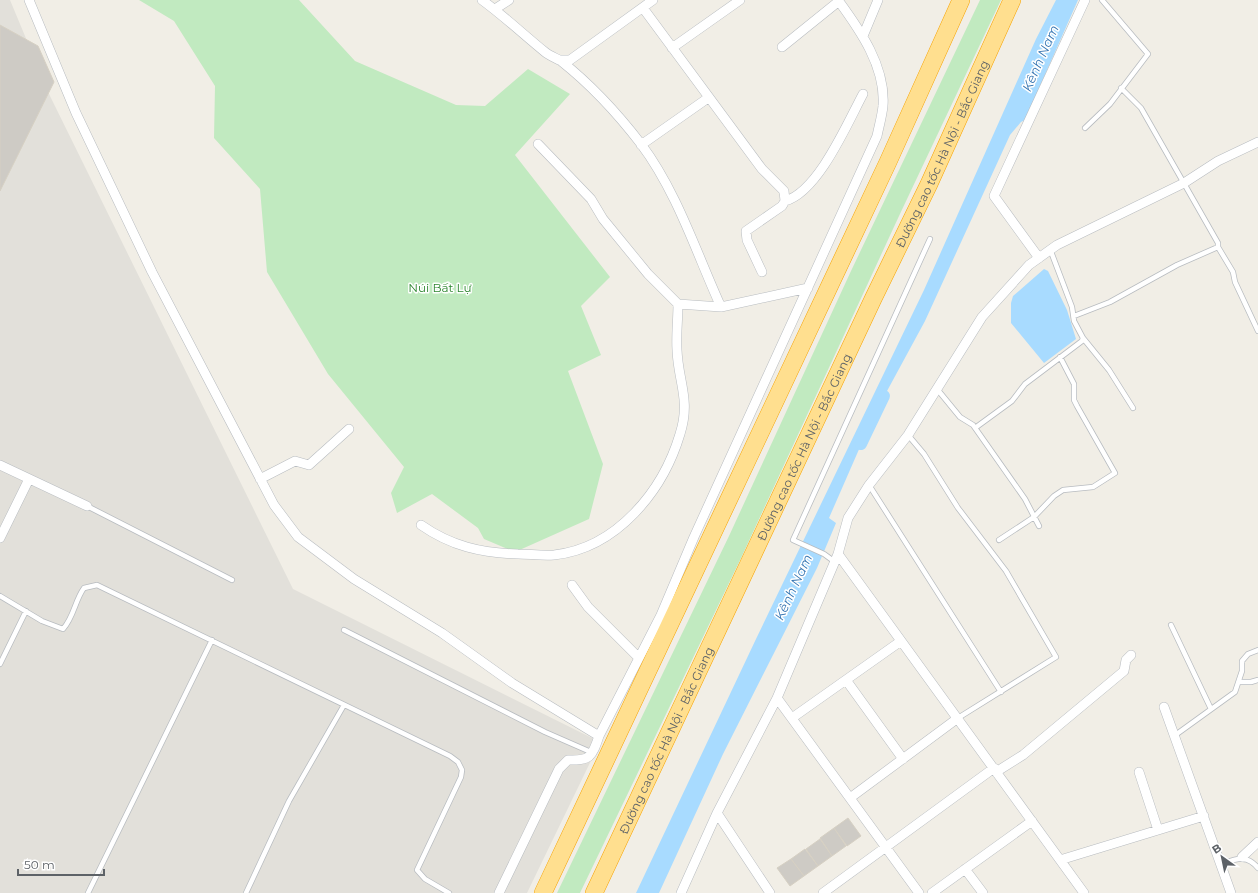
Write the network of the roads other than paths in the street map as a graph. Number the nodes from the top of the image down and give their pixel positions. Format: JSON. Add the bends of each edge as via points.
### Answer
{"nodes":[{"id":1,"x":29,"y":0,"type":"edge"},
{"id":2,"x":482,"y":0,"type":"edge"},
{"id":3,"x":509,"y":0,"type":"edge"},
{"id":4,"x":653,"y":0,"type":"edge"},
{"id":5,"x":740,"y":0,"type":"edge"},
{"id":6,"x":838,"y":0,"type":"edge"},
{"id":7,"x":878,"y":0,"type":"edge"},
{"id":8,"x":961,"y":0,"type":"edge"},
{"id":9,"x":1012,"y":0,"type":"edge"},
{"id":10,"x":1086,"y":0,"type":"edge"},
{"id":11,"x":1102,"y":0,"type":"edge"},
{"id":12,"x":643,"y":8,"type":"junction"},
{"id":13,"x":495,"y":10,"type":"junction"},
{"id":14,"x":863,"y":36,"type":"junction"},
{"id":15,"x":782,"y":47,"type":"dead end"},
{"id":16,"x":672,"y":48,"type":"junction"},
{"id":17,"x":559,"y":60,"type":"junction"},
{"id":18,"x":1121,"y":88,"type":"junction"},
{"id":19,"x":863,"y":94,"type":"dead end"},
{"id":20,"x":708,"y":98,"type":"junction"},
{"id":21,"x":1085,"y":128,"type":"dead end"},
{"id":22,"x":1258,"y":142,"type":"edge"},
{"id":23,"x":538,"y":144,"type":"dead end"},
{"id":24,"x":641,"y":145,"type":"junction"},
{"id":25,"x":1184,"y":183,"type":"junction"},
{"id":26,"x":785,"y":201,"type":"junction"},
{"id":27,"x":930,"y":239,"type":"dead end"},
{"id":28,"x":1218,"y":247,"type":"junction"},
{"id":29,"x":1050,"y":249,"type":"junction"},
{"id":30,"x":1039,"y":258,"type":"junction"},
{"id":31,"x":762,"y":272,"type":"dead end"},
{"id":32,"x":808,"y":288,"type":"junction"},
{"id":33,"x":678,"y":304,"type":"junction"},
{"id":34,"x":720,"y":307,"type":"junction"},
{"id":35,"x":1074,"y":316,"type":"junction"},
{"id":36,"x":1258,"y":331,"type":"edge"},
{"id":37,"x":1083,"y":338,"type":"junction"},
{"id":38,"x":1060,"y":357,"type":"junction"},
{"id":39,"x":937,"y":389,"type":"junction"},
{"id":40,"x":1133,"y":408,"type":"dead end"},
{"id":41,"x":975,"y":428,"type":"junction"},
{"id":42,"x":350,"y":429,"type":"dead end"},
{"id":43,"x":908,"y":435,"type":"junction"},
{"id":44,"x":0,"y":465,"type":"edge"},
{"id":45,"x":29,"y":479,"type":"junction"},
{"id":46,"x":260,"y":479,"type":"junction"},
{"id":47,"x":869,"y":486,"type":"junction"},
{"id":48,"x":87,"y":506,"type":"joint"},
{"id":49,"x":1034,"y":517,"type":"junction"},
{"id":50,"x":421,"y":525,"type":"dead end"},
{"id":51,"x":1039,"y":526,"type":"dead end"},
{"id":52,"x":0,"y":538,"type":"edge"},
{"id":53,"x":999,"y":540,"type":"dead end"},
{"id":54,"x":837,"y":558,"type":"junction"},
{"id":55,"x":232,"y":580,"type":"dead end"},
{"id":56,"x":572,"y":585,"type":"dead end"},
{"id":57,"x":0,"y":596,"type":"edge"},
{"id":58,"x":26,"y":611,"type":"junction"},
{"id":59,"x":1171,"y":624,"type":"dead end"},
{"id":60,"x":344,"y":630,"type":"dead end"},
{"id":61,"x":212,"y":640,"type":"junction"},
{"id":62,"x":901,"y":641,"type":"junction"},
{"id":63,"x":1258,"y":650,"type":"edge"},
{"id":64,"x":1131,"y":656,"type":"dead end"},
{"id":65,"x":639,"y":658,"type":"junction"},
{"id":66,"x":0,"y":664,"type":"edge"},
{"id":67,"x":846,"y":680,"type":"junction"},
{"id":68,"x":1258,"y":680,"type":"edge"},
{"id":69,"x":1240,"y":682,"type":"junction"},
{"id":70,"x":1001,"y":692,"type":"junction"},
{"id":71,"x":777,"y":698,"type":"junction"},
{"id":72,"x":344,"y":705,"type":"junction"},
{"id":73,"x":1164,"y":707,"type":"dead end"},
{"id":74,"x":1211,"y":709,"type":"junction"},
{"id":75,"x":792,"y":718,"type":"junction"},
{"id":76,"x":958,"y":718,"type":"junction"},
{"id":77,"x":599,"y":736,"type":"junction"},
{"id":78,"x":1174,"y":736,"type":"junction"},
{"id":79,"x":593,"y":753,"type":"junction"},
{"id":80,"x":903,"y":759,"type":"junction"},
{"id":81,"x":995,"y":770,"type":"junction"},
{"id":82,"x":1139,"y":772,"type":"dead end"},
{"id":83,"x":850,"y":798,"type":"junction"},
{"id":84,"x":717,"y":813,"type":"junction"},
{"id":85,"x":1204,"y":816,"type":"junction"},
{"id":86,"x":1032,"y":821,"type":"junction"},
{"id":87,"x":1158,"y":830,"type":"junction"},
{"id":88,"x":1258,"y":842,"type":"edge"},
{"id":89,"x":886,"y":848,"type":"junction"},
{"id":90,"x":1242,"y":857,"type":"junction"},
{"id":91,"x":1060,"y":860,"type":"junction"},
{"id":92,"x":1221,"y":864,"type":"junction"},
{"id":93,"x":1258,"y":868,"type":"edge"},
{"id":94,"x":965,"y":869,"type":"junction"},
{"id":95,"x":88,"y":893,"type":"edge"},
{"id":96,"x":246,"y":893,"type":"edge"},
{"id":97,"x":449,"y":893,"type":"edge"},
{"id":98,"x":499,"y":893,"type":"edge"},
{"id":99,"x":543,"y":893,"type":"edge"},
{"id":100,"x":594,"y":893,"type":"edge"},
{"id":101,"x":681,"y":893,"type":"edge"},
{"id":102,"x":770,"y":893,"type":"edge"},
{"id":103,"x":823,"y":893,"type":"edge"},
{"id":104,"x":919,"y":893,"type":"edge"},
{"id":105,"x":932,"y":893,"type":"edge"},
{"id":106,"x":983,"y":893,"type":"edge"},
{"id":107,"x":1084,"y":893,"type":"edge"},
{"id":108,"x":1231,"y":893,"type":"edge"}],
"edges":[{"from":1,"to":46,"type":"street","via":[[76,113],[152,272]]},
{"from":2,"to":13,"type":"street"},
{"from":3,"to":13,"type":"street"},
{"from":4,"to":12,"type":"street"},
{"from":5,"to":16,"type":"street"},
{"from":6,"to":14,"type":"street"},
{"from":6,"to":15,"type":"street"},
{"from":7,"to":14,"type":"street"},
{"from":8,"to":99,"type":"highway","via":[[888,162]]},
{"from":9,"to":100,"type":"highway","name":"Đường cao tốc Hà Nội - Bắc Giang","via":[[929,184]]},
{"from":10,"to":30,"type":"street","via":[[994,196]]},
{"from":11,"to":18,"type":"lane","via":[[1148,54]]},
{"from":12,"to":16,"type":"street"},
{"from":12,"to":17,"type":"street","via":[[570,60]]},
{"from":13,"to":17,"type":"street"},
{"from":14,"to":32,"type":"street","via":[[881,81],[883,106],[877,136]]},
{"from":16,"to":20,"type":"street"},
{"from":17,"to":24,"type":"street","via":[[581,78],[625,124]]},
{"from":18,"to":21,"type":"lane","via":[[1110,104]]},
{"from":18,"to":25,"type":"lane","via":[[1141,108]]},
{"from":19,"to":26,"type":"street","via":[[826,164],[803,191]]},
{"from":20,"to":24,"type":"street"},
{"from":20,"to":26,"type":"street","via":[[762,169],[784,191]]},
{"from":22,"to":25,"type":"street","via":[[1218,161]]},
{"from":23,"to":33,"type":"street","via":[[591,199],[603,219],[648,274]]},
{"from":24,"to":34,"type":"street","via":[[664,181]]},
{"from":25,"to":28,"type":"lane"},
{"from":25,"to":29,"type":"street"},
{"from":26,"to":31,"type":"street","via":[[782,206],[746,231],[747,240]]},
{"from":27,"to":54,"type":"lane","via":[[793,540]]},
{"from":28,"to":35,"type":"lane","via":[[1177,265],[1110,302]]},
{"from":28,"to":36,"type":"lane","via":[[1233,272],[1235,282]]},
{"from":29,"to":30,"type":"street"},
{"from":29,"to":35,"type":"lane"},
{"from":30,"to":39,"type":"street","via":[[1029,265],[982,318]]},
{"from":32,"to":34,"type":"street"},
{"from":32,"to":65,"type":"street","via":[[661,615]]},
{"from":33,"to":34,"type":"street"},
{"from":33,"to":50,"type":"street","via":[[677,351],[686,403],[681,433],[667,466],[645,502],[618,528],[586,547],[554,555],[543,555],[490,553],[456,543],[434,534]]},
{"from":35,"to":37,"type":"lane"},
{"from":37,"to":38,"type":"lane"},
{"from":37,"to":40,"type":"lane","via":[[1109,370]]},
{"from":38,"to":41,"type":"lane","via":[[1025,384],[1012,401]]},
{"from":38,"to":49,"type":"lane","via":[[1074,384],[1074,400],[1115,474],[1093,487],[1063,490]]},
{"from":39,"to":41,"type":"lane","via":[[960,417]]},
{"from":39,"to":43,"type":"street"},
{"from":41,"to":49,"type":"lane","via":[[1025,499]]},
{"from":42,"to":46,"type":"street","via":[[309,465],[295,461]]},
{"from":43,"to":47,"type":"street"},
{"from":43,"to":70,"type":"lane","via":[[924,454],[958,508],[1006,571],[1056,657]]},
{"from":44,"to":45,"type":"street"},
{"from":45,"to":48,"type":"street"},
{"from":45,"to":52,"type":"street"},
{"from":46,"to":77,"type":"street","via":[[274,505],[298,537],[361,583],[442,633],[512,683]]},
{"from":47,"to":54,"type":"street","via":[[848,518]]},
{"from":47,"to":70,"type":"lane"},
{"from":48,"to":55,"type":"lane"},
{"from":49,"to":51,"type":"lane"},
{"from":49,"to":53,"type":"lane"},
{"from":54,"to":62,"type":"street"},
{"from":54,"to":71,"type":"street"},
{"from":56,"to":65,"type":"street","via":[[588,607]]},
{"from":57,"to":58,"type":"lane"},
{"from":58,"to":61,"type":"lane","via":[[63,629],[80,593],[84,588],[97,585]]},
{"from":58,"to":66,"type":"lane"},
{"from":59,"to":74,"type":"lane"},
{"from":60,"to":79,"type":"lane","via":[[545,732]]},
{"from":61,"to":72,"type":"lane"},
{"from":61,"to":95,"type":"lane"},
{"from":62,"to":67,"type":"street"},
{"from":62,"to":76,"type":"street"},
{"from":63,"to":69,"type":"lane","via":[[1248,654],[1242,661]]},
{"from":64,"to":81,"type":"street","via":[[1126,660],[1124,671],[1023,755]]},
{"from":65,"to":77,"type":"street"},
{"from":67,"to":75,"type":"street"},
{"from":67,"to":80,"type":"street"},
{"from":68,"to":69,"type":"lane"},
{"from":69,"to":74,"type":"lane","via":[[1235,692]]},
{"from":70,"to":76,"type":"lane"},
{"from":71,"to":75,"type":"street"},
{"from":71,"to":84,"type":"street"},
{"from":72,"to":96,"type":"lane","via":[[289,801]]},
{"from":72,"to":97,"type":"lane","via":[[458,762],[462,770],[461,777],[417,870],[425,879]]},
{"from":73,"to":78,"type":"street"},
{"from":74,"to":78,"type":"lane"},
{"from":75,"to":83,"type":"street"},
{"from":76,"to":80,"type":"street"},
{"from":76,"to":81,"type":"street"},
{"from":77,"to":79,"type":"street"},
{"from":78,"to":85,"type":"street"},
{"from":79,"to":98,"type":"street","via":[[583,760],[568,760],[562,765]]},
{"from":80,"to":83,"type":"street"},
{"from":81,"to":86,"type":"street"},
{"from":81,"to":89,"type":"street"},
{"from":82,"to":87,"type":"street"},
{"from":83,"to":89,"type":"street"},
{"from":84,"to":101,"type":"street"},
{"from":84,"to":102,"type":"street"},
{"from":85,"to":87,"type":"street"},
{"from":85,"to":92,"type":"street"},
{"from":86,"to":91,"type":"street"},
{"from":86,"to":94,"type":"street"},
{"from":87,"to":91,"type":"street"},
{"from":88,"to":90,"type":"street"},
{"from":89,"to":103,"type":"street"},
{"from":89,"to":104,"type":"street"},
{"from":90,"to":92,"type":"lane"},
{"from":90,"to":93,"type":"lane","via":[[1253,862]]},
{"from":91,"to":107,"type":"street"},
{"from":92,"to":108,"type":"street"},
{"from":94,"to":105,"type":"street"},
{"from":94,"to":106,"type":"street"}]}
